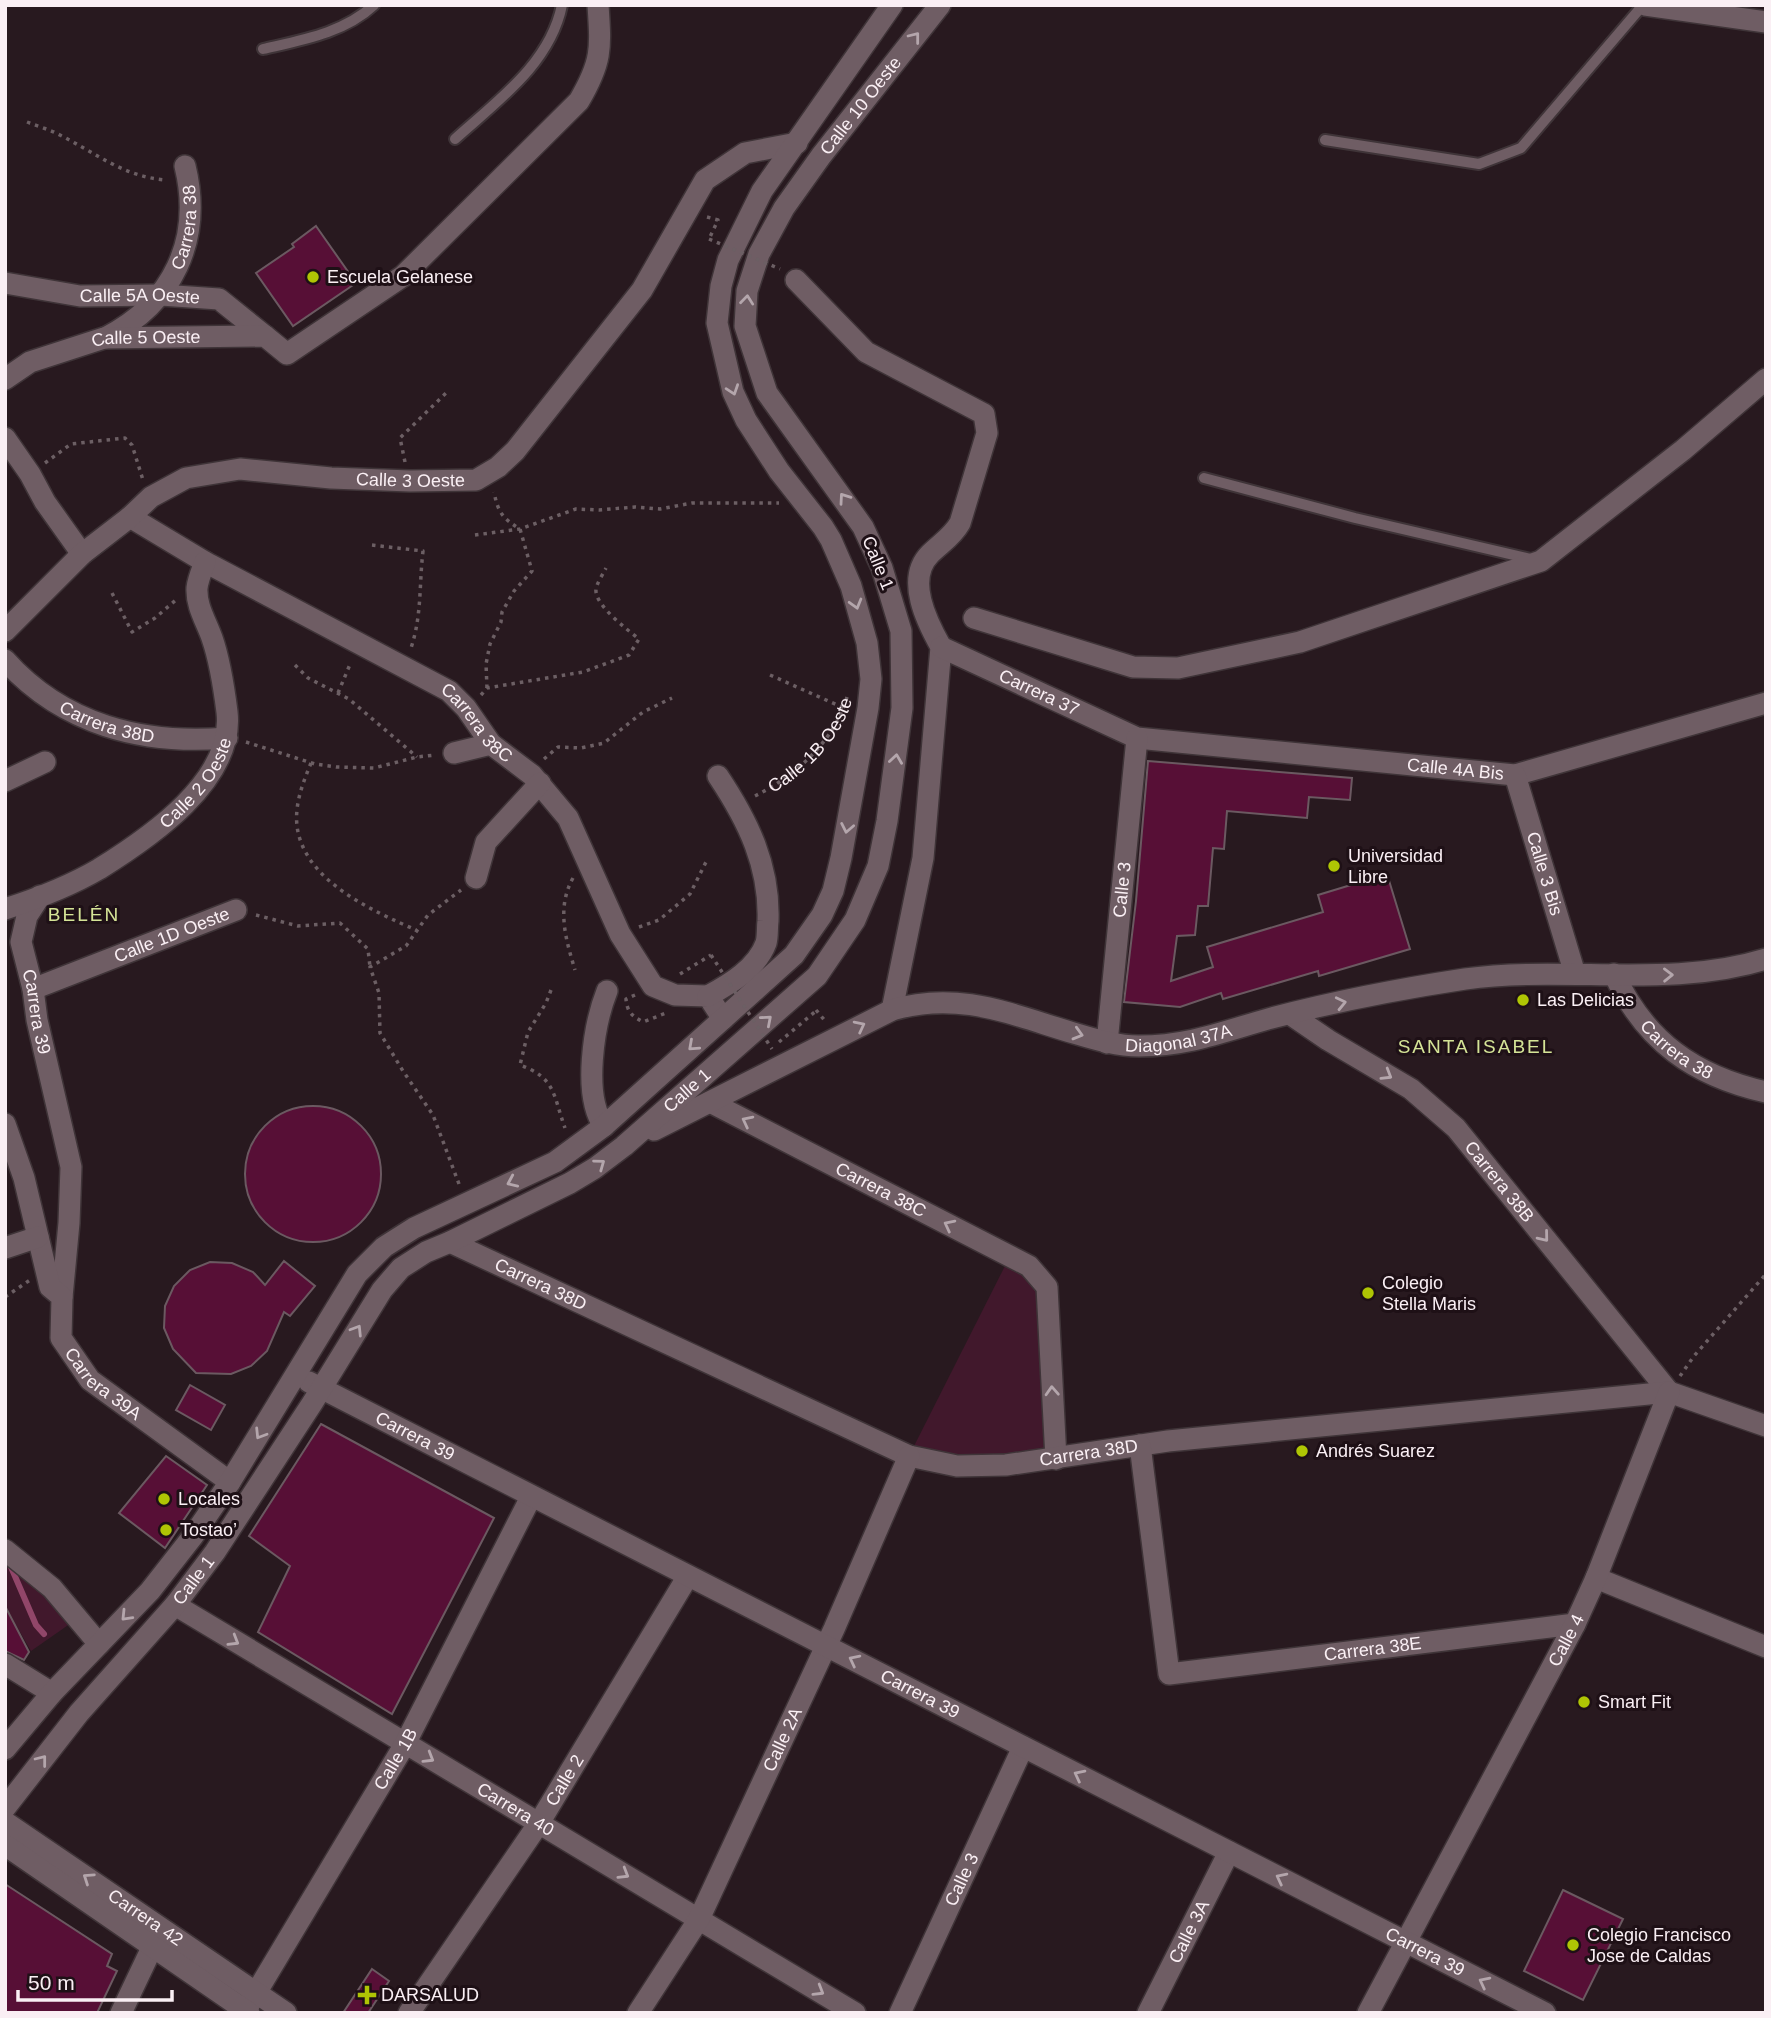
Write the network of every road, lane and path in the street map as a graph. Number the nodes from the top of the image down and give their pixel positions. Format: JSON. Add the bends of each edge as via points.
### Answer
{"nodes":[{"id":1,"x":374,"y":5,"type":"edge"},
{"id":2,"x":562,"y":5,"type":"edge"},
{"id":3,"x":598,"y":5,"type":"edge"},
{"id":4,"x":892,"y":5,"type":"edge"},
{"id":5,"x":940,"y":5,"type":"edge"},
{"id":6,"x":1644,"y":5,"type":"edge"},
{"id":7,"x":1766,"y":22,"type":"edge"},
{"id":8,"x":263,"y":50,"type":"dead end"},
{"id":9,"x":27,"y":122,"type":"dead end"},
{"id":10,"x":455,"y":139,"type":"dead end"},
{"id":11,"x":1325,"y":140,"type":"dead end"},
{"id":12,"x":797,"y":143,"type":"junction"},
{"id":13,"x":187,"y":174,"type":"joint"},
{"id":14,"x":753,"y":208,"type":"joint"},
{"id":15,"x":785,"y":208,"type":"joint"},
{"id":16,"x":709,"y":239,"type":"dead end"},
{"id":17,"x":727,"y":244,"type":"dead end"},
{"id":18,"x":722,"y":255,"type":"dead end"},
{"id":19,"x":788,"y":275,"type":"joint"},
{"id":20,"x":5,"y":283,"type":"edge"},
{"id":21,"x":161,"y":295,"type":"junction"},
{"id":22,"x":265,"y":336,"type":"junction"},
{"id":23,"x":104,"y":338,"type":"junction"},
{"id":24,"x":6,"y":379,"type":"edge"},
{"id":25,"x":1766,"y":379,"type":"edge"},
{"id":26,"x":447,"y":392,"type":"dead end"},
{"id":27,"x":5,"y":438,"type":"edge"},
{"id":28,"x":498,"y":467,"type":"junction"},
{"id":29,"x":30,"y":474,"type":"junction"},
{"id":30,"x":1204,"y":478,"type":"dead end"},
{"id":31,"x":410,"y":481,"type":"junction"},
{"id":32,"x":152,"y":497,"type":"junction"},
{"id":33,"x":784,"y":504,"type":"dead end"},
{"id":34,"x":130,"y":517,"type":"junction"},
{"id":35,"x":520,"y":529,"type":"junction"},
{"id":36,"x":475,"y":536,"type":"dead end"},
{"id":37,"x":372,"y":545,"type":"dead end"},
{"id":38,"x":82,"y":554,"type":"junction"},
{"id":39,"x":1541,"y":561,"type":"junction"},
{"id":40,"x":205,"y":562,"type":"junction"},
{"id":41,"x":606,"y":568,"type":"dead end"},
{"id":42,"x":197,"y":586,"type":"junction"},
{"id":43,"x":113,"y":593,"type":"dead end"},
{"id":44,"x":974,"y":618,"type":"dead end"},
{"id":45,"x":5,"y":631,"type":"edge"},
{"id":46,"x":360,"y":643,"type":"junction"},
{"id":47,"x":941,"y":647,"type":"junction"},
{"id":48,"x":5,"y":660,"type":"edge"},
{"id":49,"x":295,"y":665,"type":"dead end"},
{"id":50,"x":405,"y":667,"type":"junction"},
{"id":51,"x":770,"y":675,"type":"dead end"},
{"id":52,"x":850,"y":686,"type":"dead end"},
{"id":53,"x":487,"y":688,"type":"junction"},
{"id":54,"x":338,"y":692,"type":"junction"},
{"id":55,"x":673,"y":698,"type":"dead end"},
{"id":56,"x":1766,"y":703,"type":"edge"},
{"id":57,"x":466,"y":708,"type":"junction"},
{"id":58,"x":844,"y":708,"type":"junction"},
{"id":59,"x":227,"y":738,"type":"junction"},
{"id":60,"x":1137,"y":738,"type":"junction"},
{"id":61,"x":491,"y":744,"type":"junction"},
{"id":62,"x":454,"y":753,"type":"joint"},
{"id":63,"x":417,"y":757,"type":"junction"},
{"id":64,"x":45,"y":762,"type":"dead end"},
{"id":65,"x":311,"y":763,"type":"junction"},
{"id":66,"x":1515,"y":775,"type":"junction"},
{"id":67,"x":718,"y":776,"type":"dead end"},
{"id":68,"x":536,"y":779,"type":"junction"},
{"id":69,"x":5,"y":781,"type":"edge"},
{"id":70,"x":737,"y":805,"type":"junction"},
{"id":71,"x":708,"y":858,"type":"dead end"},
{"id":72,"x":587,"y":860,"type":"junction"},
{"id":73,"x":476,"y":878,"type":"joint"},
{"id":74,"x":40,"y":897,"type":"junction"},
{"id":75,"x":8,"y":902,"type":"edge"},
{"id":76,"x":236,"y":910,"type":"joint"},
{"id":77,"x":416,"y":930,"type":"junction"},
{"id":78,"x":620,"y":934,"type":"junction"},
{"id":79,"x":1766,"y":959,"type":"edge"},
{"id":80,"x":370,"y":967,"type":"junction"},
{"id":81,"x":575,"y":970,"type":"dead end"},
{"id":82,"x":1575,"y":974,"type":"junction"},
{"id":83,"x":1614,"y":974,"type":"junction"},
{"id":84,"x":653,"y":986,"type":"junction"},
{"id":85,"x":742,"y":986,"type":"dead end"},
{"id":86,"x":33,"y":989,"type":"junction"},
{"id":87,"x":551,"y":990,"type":"dead end"},
{"id":88,"x":607,"y":991,"type":"dead end"},
{"id":89,"x":811,"y":1003,"type":"dead end"},
{"id":90,"x":715,"y":1007,"type":"junction"},
{"id":91,"x":676,"y":1008,"type":"dead end"},
{"id":92,"x":816,"y":1010,"type":"junction"},
{"id":93,"x":892,"y":1010,"type":"junction"},
{"id":94,"x":1290,"y":1014,"type":"junction"},
{"id":95,"x":830,"y":1027,"type":"dead end"},
{"id":96,"x":1107,"y":1043,"type":"junction"},
{"id":97,"x":1766,"y":1092,"type":"edge"},
{"id":98,"x":710,"y":1102,"type":"junction"},
{"id":99,"x":5,"y":1124,"type":"edge"},
{"id":100,"x":604,"y":1126,"type":"junction"},
{"id":101,"x":566,"y":1131,"type":"dead end"},
{"id":102,"x":624,"y":1146,"type":"junction"},
{"id":103,"x":463,"y":1194,"type":"dead end"},
{"id":104,"x":38,"y":1237,"type":"junction"},
{"id":105,"x":450,"y":1242,"type":"junction"},
{"id":106,"x":5,"y":1248,"type":"edge"},
{"id":107,"x":46,"y":1269,"type":"junction"},
{"id":108,"x":1766,"y":1274,"type":"edge"},
{"id":109,"x":5,"y":1297,"type":"edge"},
{"id":110,"x":62,"y":1297,"type":"junction"},
{"id":111,"x":296,"y":1375,"type":"junction"},
{"id":112,"x":321,"y":1388,"type":"junction"},
{"id":113,"x":1669,"y":1392,"type":"junction"},
{"id":114,"x":1766,"y":1426,"type":"edge"},
{"id":115,"x":1140,"y":1446,"type":"junction"},
{"id":116,"x":909,"y":1456,"type":"junction"},
{"id":117,"x":1056,"y":1459,"type":"junction"},
{"id":118,"x":230,"y":1482,"type":"junction"},
{"id":119,"x":531,"y":1497,"type":"junction"},
{"id":120,"x":5,"y":1550,"type":"edge"},
{"id":121,"x":688,"y":1576,"type":"junction"},
{"id":122,"x":1597,"y":1578,"type":"junction"},
{"id":123,"x":175,"y":1605,"type":"junction"},
{"id":124,"x":1575,"y":1624,"type":"junction"},
{"id":125,"x":99,"y":1644,"type":"junction"},
{"id":126,"x":826,"y":1646,"type":"junction"},
{"id":127,"x":1766,"y":1647,"type":"edge"},
{"id":128,"x":5,"y":1664,"type":"edge"},
{"id":129,"x":52,"y":1693,"type":"junction"},
{"id":130,"x":405,"y":1744,"type":"junction"},
{"id":131,"x":1023,"y":1747,"type":"junction"},
{"id":132,"x":5,"y":1749,"type":"edge"},
{"id":133,"x":5,"y":1808,"type":"edge"},
{"id":134,"x":5,"y":1822,"type":"edge"},
{"id":135,"x":538,"y":1823,"type":"junction"},
{"id":136,"x":5,"y":1845,"type":"edge"},
{"id":137,"x":1229,"y":1852,"type":"junction"},
{"id":138,"x":699,"y":1919,"type":"junction"},
{"id":139,"x":157,"y":1937,"type":"junction"},
{"id":140,"x":1406,"y":1942,"type":"junction"},
{"id":141,"x":250,"y":2005,"type":"edge"},
{"id":142,"x":121,"y":2013,"type":"edge"},
{"id":143,"x":286,"y":2013,"type":"edge"},
{"id":144,"x":409,"y":2013,"type":"edge"},
{"id":145,"x":638,"y":2013,"type":"edge"},
{"id":146,"x":855,"y":2013,"type":"edge"},
{"id":147,"x":900,"y":2013,"type":"edge"},
{"id":148,"x":1148,"y":2013,"type":"edge"},
{"id":149,"x":1368,"y":2013,"type":"edge"},
{"id":150,"x":1545,"y":2013,"type":"edge"}],
"edges":[{"from":1,"to":8,"type":"lane","via":[[326,34]]},
{"from":2,"to":10,"type":"lane","via":[[558,26],[527,75]]},
{"from":3,"to":22,"type":"street","via":[[600,45],[594,75],[579,101],[402,276],[288,354]]},
{"from":4,"to":12,"type":"street","name":"Calle 10 Oeste"},
{"from":15,"to":5,"type":"street","name":"Calle 10 Oeste","one_way":true},
{"from":6,"to":7,"type":"street"},
{"from":6,"to":11,"type":"lane","via":[[1521,148],[1479,164]]},
{"from":9,"to":13,"type":"path","via":[[118,169],[151,179]]},
{"from":12,"to":14,"type":"street","name":"Calle 10 Oeste"},
{"from":12,"to":28,"type":"street","name":"Calle 3 Oeste","via":[[745,153],[705,180],[642,290]]},
{"from":13,"to":21,"type":"street","name":"Carrera 38","via":[[190,218],[184,253]]},
{"from":14,"to":90,"type":"street","name":"Calle 1","one_way":true,"via":[[721,286],[717,323],[724,362],[746,420],[838,555],[867,643],[871,679],[857,780],[833,891],[822,915],[794,955]]},
{"from":102,"to":15,"type":"street","name":"Calle 1","one_way":true,"via":[[817,976],[865,901],[887,821],[902,708],[903,652],[892,597],[863,527],[767,393],[745,326],[747,290],[759,254]]},
{"from":16,"to":19,"type":"path","bridge":true},
{"from":17,"to":18,"type":"path"},
{"from":19,"to":47,"type":"street","via":[[866,352],[985,414],[987,433],[960,523],[920,570],[921,600]]},
{"from":20,"to":21,"type":"street","name":"Calle 5A Oeste","via":[[80,296]]},
{"from":21,"to":22,"type":"street","name":"Calle 5A Oeste","via":[[219,299]]},
{"from":21,"to":23,"type":"street","name":"Carrera 38","via":[[125,328]]},
{"from":22,"to":23,"type":"street","name":"Calle 5 Oeste"},
{"from":23,"to":24,"type":"street","name":"Calle 5 Oeste","via":[[30,362]]},
{"from":25,"to":39,"type":"street"},
{"from":26,"to":31,"type":"path","via":[[400,438]]},
{"from":27,"to":29,"type":"street"},
{"from":28,"to":31,"type":"street","name":"Calle 3 Oeste","via":[[476,480]]},
{"from":28,"to":35,"type":"path","via":[[493,489],[497,505],[504,519]]},
{"from":29,"to":32,"type":"path","via":[[71,444],[125,438]]},
{"from":29,"to":38,"type":"street"},
{"from":30,"to":39,"type":"lane"},
{"from":31,"to":32,"type":"street","name":"Calle 3 Oeste","via":[[240,469],[186,478]]},
{"from":32,"to":34,"type":"street","name":"Calle 3 Oeste"},
{"from":33,"to":35,"type":"path","via":[[576,509]]},
{"from":34,"to":38,"type":"street","name":"Calle 3 Oeste"},
{"from":34,"to":40,"type":"street","name":"Carrera 38C"},
{"from":35,"to":36,"type":"path"},
{"from":35,"to":53,"type":"path","via":[[532,571],[502,612],[488,654]]},
{"from":37,"to":50,"type":"path","via":[[423,551],[418,628]]},
{"from":38,"to":45,"type":"street","name":"Calle 3 Oeste"},
{"from":39,"to":44,"type":"street","via":[[1300,642],[1178,668],[1133,667]]},
{"from":40,"to":42,"type":"street"},
{"from":40,"to":46,"type":"street","name":"Carrera 38C"},
{"from":41,"to":53,"type":"path","via":[[596,589],[606,610],[639,639],[629,654],[583,672]]},
{"from":42,"to":43,"type":"path","via":[[132,632]]},
{"from":42,"to":59,"type":"street","name":"Calle 2 Oeste","via":[[199,607],[219,668]]},
{"from":46,"to":50,"type":"street","name":"Carrera 38C"},
{"from":46,"to":54,"type":"path"},
{"from":47,"to":60,"type":"street","name":"Carrera 37"},
{"from":47,"to":93,"type":"street","via":[[923,858]]},
{"from":48,"to":59,"type":"street","name":"Carrera 38D","via":[[58,704],[111,728],[168,740]]},
{"from":49,"to":54,"type":"path","via":[[308,678]]},
{"from":50,"to":57,"type":"street","name":"Carrera 38C","via":[[449,691]]},
{"from":51,"to":58,"type":"path"},
{"from":52,"to":58,"type":"path","name":"Calle 1B Oeste"},
{"from":53,"to":57,"type":"path"},
{"from":54,"to":63,"type":"path"},
{"from":55,"to":68,"type":"path","via":[[643,712],[604,743],[558,747],[547,755]]},
{"from":56,"to":66,"type":"street","name":"Calle 4A Bis"},
{"from":57,"to":61,"type":"street","name":"Carrera 38C"},
{"from":58,"to":70,"type":"path","name":"Calle 1B Oeste","via":[[818,750],[782,783]]},
{"from":59,"to":65,"type":"path"},
{"from":59,"to":74,"type":"street","name":"Calle 2 Oeste","via":[[197,794],[163,824],[97,870]]},
{"from":60,"to":66,"type":"street","name":"Calle 4A Bis"},
{"from":60,"to":96,"type":"street","name":"Calle 3"},
{"from":61,"to":62,"type":"street"},
{"from":61,"to":68,"type":"street","name":"Carrera 38C"},
{"from":62,"to":63,"type":"path"},
{"from":63,"to":65,"type":"path","via":[[374,768]]},
{"from":64,"to":69,"type":"street"},
{"from":65,"to":77,"type":"path","via":[[300,790],[298,832],[319,872],[350,895]]},
{"from":66,"to":82,"type":"street","name":"Calle 3 Bis"},
{"from":67,"to":70,"type":"street"},
{"from":68,"to":72,"type":"street","name":"Carrera 38C","via":[[568,818]]},
{"from":68,"to":73,"type":"street","via":[[486,842]]},
{"from":70,"to":90,"type":"street","via":[[764,869],[769,901],[767,942]]},
{"from":71,"to":78,"type":"path","via":[[690,894],[659,920]]},
{"from":72,"to":78,"type":"street","name":"Carrera 38C"},
{"from":72,"to":81,"type":"path","via":[[571,881],[564,903],[563,931]]},
{"from":73,"to":77,"type":"path"},
{"from":74,"to":75,"type":"street","name":"Calle 2 Oeste"},
{"from":74,"to":86,"type":"street","name":"Carrera 39","via":[[27,916],[21,942]]},
{"from":76,"to":80,"type":"path","name":"Calle 1D Oeste","via":[[298,926],[340,923],[368,949]]},
{"from":76,"to":86,"type":"street","name":"Calle 1D Oeste"},
{"from":77,"to":80,"type":"path","via":[[406,946]]},
{"from":78,"to":84,"type":"street","name":"Carrera 38C"},
{"from":83,"to":79,"type":"street","name":"Diagonal 37A","one_way":true,"via":[[1698,973]]},
{"from":80,"to":103,"type":"path","via":[[379,993],[380,1033],[433,1115]]},
{"from":82,"to":83,"type":"street","name":"Diagonal 37A"},
{"from":94,"to":82,"type":"street","name":"Diagonal 37A","one_way":true,"via":[[1468,979]]},
{"from":83,"to":97,"type":"street","name":"Carrera 38","via":[[1644,1026],[1662,1044],[1705,1072]]},
{"from":84,"to":90,"type":"street"},
{"from":84,"to":91,"type":"path","via":[[626,999],[632,1016],[643,1022]]},
{"from":84,"to":92,"type":"path","bridge":true,"via":[[691,970],[711,955],[772,1049]]},
{"from":85,"to":90,"type":"path"},
{"from":86,"to":110,"type":"street","name":"Carrera 39","via":[[71,1167]]},
{"from":87,"to":101,"type":"path","via":[[528,1032],[520,1065],[548,1081]]},
{"from":88,"to":100,"type":"street","via":[[594,1043],[592,1074],[596,1112]]},
{"from":89,"to":92,"type":"path"},
{"from":90,"to":100,"type":"street","name":"Calle 1","one_way":true},
{"from":92,"to":95,"type":"path"},
{"from":93,"to":96,"type":"street","name":"Diagonal 37A","one_way":true,"via":[[925,1002],[959,1002]]},
{"from":98,"to":93,"type":"street","name":"Diagonal 37A","one_way":true},
{"from":94,"to":96,"type":"street","name":"Diagonal 37A","via":[[1186,1044]]},
{"from":94,"to":113,"type":"street","name":"Carrera 38B","one_way":true,"via":[[1410,1089],[1456,1128]]},
{"from":98,"to":102,"type":"street","name":"Diagonal 37A"},
{"from":117,"to":98,"type":"street","name":"Carrera 38C","one_way":true,"via":[[1047,1287],[1029,1266]]},
{"from":99,"to":104,"type":"street"},
{"from":100,"to":111,"type":"street","name":"Calle 1","one_way":true,"via":[[555,1162],[414,1228],[384,1247],[357,1274]]},
{"from":105,"to":102,"type":"street","name":"Calle 1","one_way":true,"via":[[570,1183]]},
{"from":104,"to":106,"type":"street"},
{"from":104,"to":107,"type":"street"},
{"from":112,"to":105,"type":"street","name":"Calle 1","one_way":true,"via":[[401,1268]]},
{"from":105,"to":116,"type":"street","name":"Carrera 38D"},
{"from":107,"to":109,"type":"path"},
{"from":107,"to":110,"type":"street","via":[[50,1287]]},
{"from":108,"to":113,"type":"path","via":[[1694,1356]]},
{"from":110,"to":118,"type":"street","name":"Carrera 39A","via":[[61,1338],[90,1380]]},
{"from":111,"to":112,"type":"street","name":"Carrera 39"},
{"from":111,"to":118,"type":"street","name":"Calle 1","one_way":true},
{"from":112,"to":119,"type":"street","name":"Carrera 39"},
{"from":112,"to":123,"type":"street","name":"Calle 1","via":[[254,1494]]},
{"from":113,"to":114,"type":"street","name":"Carrera 38D"},
{"from":113,"to":115,"type":"street","name":"Carrera 38D"},
{"from":113,"to":122,"type":"street","name":"Calle 4"},
{"from":115,"to":117,"type":"street","name":"Carrera 38D"},
{"from":115,"to":124,"type":"street","name":"Carrera 38E","via":[[1169,1674]]},
{"from":116,"to":117,"type":"street","name":"Carrera 38D","via":[[957,1466]]},
{"from":116,"to":126,"type":"street","name":"Calle 2A"},
{"from":118,"to":125,"type":"street","name":"Calle 1","one_way":true,"via":[[150,1591]]},
{"from":119,"to":121,"type":"street","name":"Carrera 39"},
{"from":119,"to":130,"type":"street","name":"Calle 1B"},
{"from":120,"to":125,"type":"street","via":[[52,1588]]},
{"from":121,"to":126,"type":"street","name":"Carrera 39"},
{"from":121,"to":135,"type":"street","name":"Calle 2"},
{"from":122,"to":124,"type":"street","name":"Calle 4"},
{"from":122,"to":127,"type":"street"},
{"from":123,"to":130,"type":"street","name":"Carrera 40","one_way":true},
{"from":133,"to":123,"type":"street","name":"Calle 1","one_way":true,"via":[[79,1713]]},
{"from":124,"to":140,"type":"street","name":"Calle 4"},
{"from":125,"to":129,"type":"street","name":"Calle 1"},
{"from":131,"to":126,"type":"street","name":"Carrera 39","one_way":true},
{"from":126,"to":138,"type":"street","name":"Calle 2A"},
{"from":128,"to":129,"type":"street"},
{"from":129,"to":132,"type":"street","name":"Calle 1"},
{"from":130,"to":135,"type":"street","name":"Carrera 40","one_way":true},
{"from":130,"to":141,"type":"street","name":"Calle 1B"},
{"from":137,"to":131,"type":"street","name":"Carrera 39","one_way":true},
{"from":131,"to":147,"type":"street","name":"Calle 3"},
{"from":139,"to":134,"type":"street","name":"Carrera 42","one_way":true},
{"from":135,"to":138,"type":"street","name":"Carrera 40","one_way":true},
{"from":135,"to":144,"type":"street","name":"Calle 2"},
{"from":136,"to":139,"type":"street","name":"Carrera 42"},
{"from":140,"to":137,"type":"street","name":"Carrera 39","one_way":true},
{"from":137,"to":148,"type":"street","name":"Calle 3A"},
{"from":138,"to":145,"type":"street","name":"Calle 2A"},
{"from":138,"to":146,"type":"street","name":"Carrera 40","one_way":true},
{"from":139,"to":141,"type":"street","name":"Carrera 42"},
{"from":139,"to":142,"type":"street"},
{"from":140,"to":149,"type":"street","name":"Calle 4"},
{"from":150,"to":140,"type":"street","name":"Carrera 39","one_way":true},
{"from":141,"to":143,"type":"street","name":"Carrera 42"}]}
